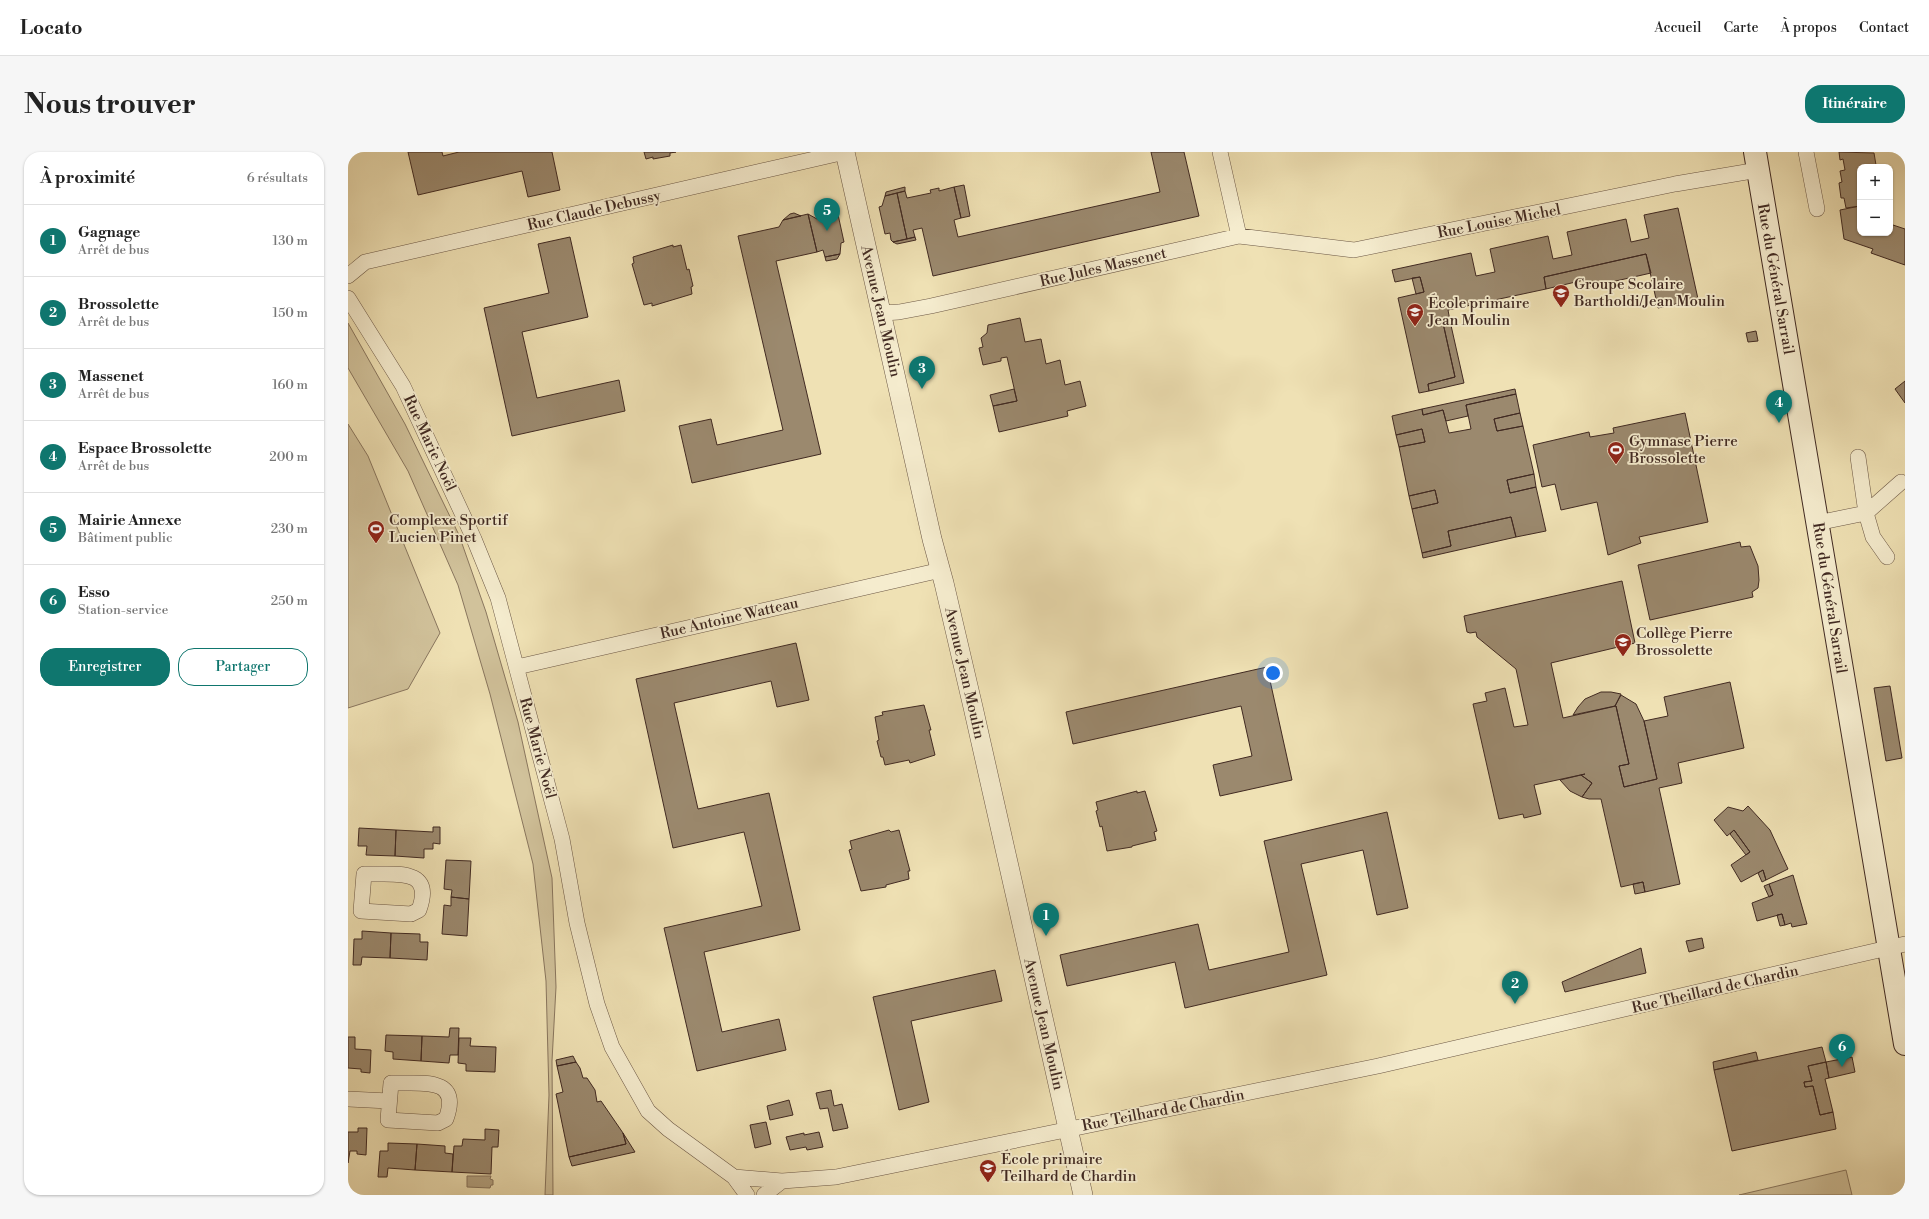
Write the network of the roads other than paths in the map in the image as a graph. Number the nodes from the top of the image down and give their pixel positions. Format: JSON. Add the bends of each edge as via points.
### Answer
{"nodes":[{"id":1,"x":845,"y":152,"type":"edge"},
{"id":2,"x":1220,"y":152,"type":"edge"},
{"id":3,"x":1806,"y":152,"type":"edge"},
{"id":4,"x":1756,"y":161,"type":"edge"},
{"id":5,"x":1817,"y":208,"type":"dead end"},
{"id":6,"x":1239,"y":236,"type":"junction"},
{"id":7,"x":348,"y":276,"type":"edge"},
{"id":8,"x":348,"y":298,"type":"edge"},
{"id":9,"x":882,"y":313,"type":"junction"},
{"id":10,"x":1858,"y":457,"type":"dead end"},
{"id":11,"x":1901,"y":482,"type":"dead end"},
{"id":12,"x":1866,"y":513,"type":"junction"},
{"id":13,"x":1817,"y":523,"type":"junction"},
{"id":14,"x":1888,"y":557,"type":"dead end"},
{"id":15,"x":940,"y":570,"type":"junction"},
{"id":16,"x":517,"y":667,"type":"junction"},
{"id":17,"x":1897,"y":946,"type":"edge"},
{"id":18,"x":1541,"y":1030,"type":"joint"},
{"id":19,"x":1905,"y":1044,"type":"edge"},
{"id":20,"x":348,"y":1099,"type":"edge"},
{"id":21,"x":389,"y":1101,"type":"dead end"},
{"id":22,"x":1068,"y":1129,"type":"junction"},
{"id":23,"x":734,"y":1177,"type":"junction"},
{"id":24,"x":782,"y":1181,"type":"junction"},
{"id":25,"x":747,"y":1195,"type":"edge"},
{"id":26,"x":764,"y":1195,"type":"edge"},
{"id":27,"x":1083,"y":1195,"type":"edge"}],
"edges":[{"from":1,"to":7,"type":"street","name":"Rue Claude Debussy","via":[[365,262]]},
{"from":1,"to":9,"type":"street","name":"Avenue Jean Moulin"},
{"from":2,"to":6,"type":"street"},
{"from":3,"to":5,"type":"street"},
{"from":4,"to":6,"type":"street","name":"Rue Louise Michel","via":[[1676,184],[1354,250]]},
{"from":4,"to":13,"type":"main road","name":"Rue du Général Sarrail"},
{"from":6,"to":9,"type":"street","name":"Rue Jules Massenet","via":[[931,306]]},
{"from":8,"to":16,"type":"street","name":"Rue Marie Noël","via":[[403,386],[444,472],[498,598]]},
{"from":9,"to":15,"type":"street","name":"Avenue Jean Moulin"},
{"from":10,"to":12,"type":"street"},
{"from":11,"to":12,"type":"street"},
{"from":12,"to":13,"type":"street"},
{"from":12,"to":14,"type":"street","via":[[1873,536]]},
{"from":13,"to":17,"type":"main road","name":"Rue du Général Sarrail"},
{"from":15,"to":16,"type":"street","name":"Rue Antoine Watteau"},
{"from":15,"to":22,"type":"street","name":"Avenue Jean Moulin"},
{"from":16,"to":23,"type":"street","name":"Rue Marie Noël","via":[[562,839],[577,922],[595,997],[612,1047],[648,1112]]},
{"from":17,"to":18,"type":"street","name":"Rue Theillard de Chardin"},
{"from":17,"to":19,"type":"main road","name":"Rue du Général Sarrail"},
{"from":18,"to":22,"type":"street","name":"Rue Teilhard de Chardin"},
{"from":20,"to":21,"type":"street"},
{"from":22,"to":24,"type":"street","name":"Rue Teilhard de Chardin","via":[[836,1177]]},
{"from":22,"to":27,"type":"street","name":"Avenue Jean Moulin"},
{"from":23,"to":24,"type":"street","name":"Rue Teilhard de Chardin"},
{"from":23,"to":25,"type":"street"},
{"from":24,"to":26,"type":"street"}]}
